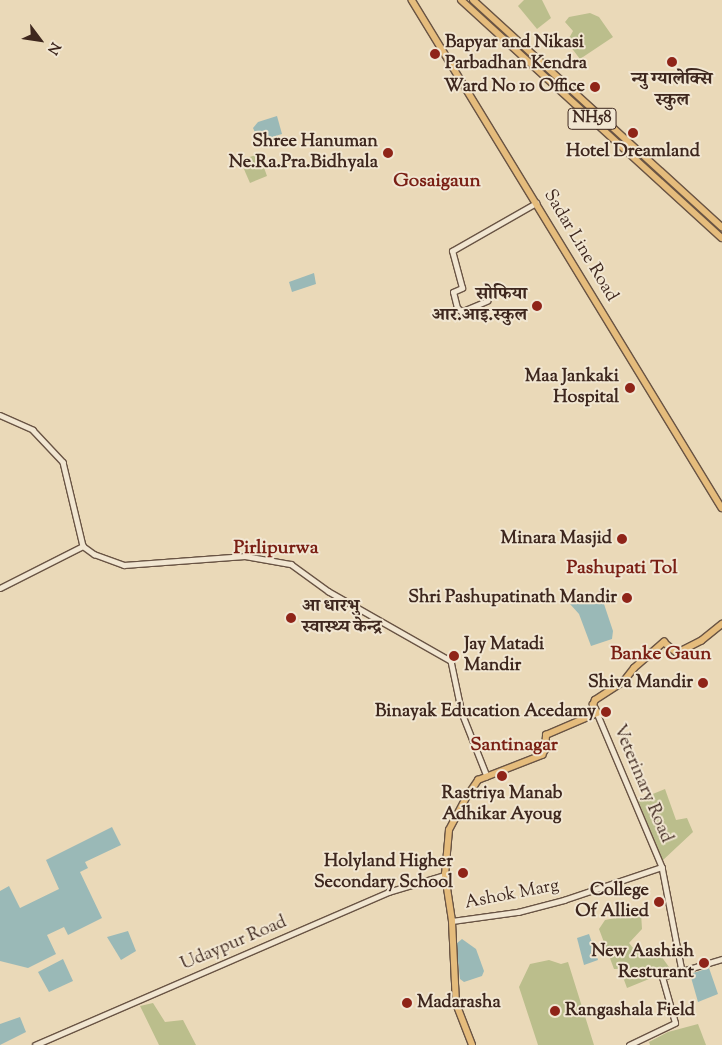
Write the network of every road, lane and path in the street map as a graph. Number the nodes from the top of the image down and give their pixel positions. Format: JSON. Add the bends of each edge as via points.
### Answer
{"nodes":[{"id":1,"x":412,"y":0,"type":"edge"},
{"id":2,"x":462,"y":0,"type":"edge"},
{"id":3,"x":473,"y":0,"type":"edge"},
{"id":4,"x":536,"y":203,"type":"junction"},
{"id":5,"x":722,"y":228,"type":"edge"},
{"id":6,"x":722,"y":238,"type":"edge"},
{"id":7,"x":488,"y":301,"type":"dead end"},
{"id":8,"x":0,"y":415,"type":"edge"},
{"id":9,"x":722,"y":508,"type":"edge"},
{"id":10,"x":83,"y":546,"type":"junction"},
{"id":11,"x":0,"y":588,"type":"edge"},
{"id":12,"x":722,"y":624,"type":"edge"},
{"id":13,"x":596,"y":712,"type":"junction"},
{"id":14,"x":487,"y":776,"type":"junction"},
{"id":15,"x":662,"y":867,"type":"junction"},
{"id":16,"x":445,"y":875,"type":"junction"},
{"id":17,"x":452,"y":921,"type":"junction"},
{"id":18,"x":722,"y":959,"type":"edge"},
{"id":19,"x":682,"y":970,"type":"junction"},
{"id":20,"x":35,"y":1045,"type":"edge"},
{"id":21,"x":472,"y":1045,"type":"edge"},
{"id":22,"x":629,"y":1045,"type":"edge"}],
"edges":[{"from":1,"to":4,"type":"main road","name":"Sadar Line Road"},
{"from":2,"to":6,"type":"highway","number":"NH58"},
{"from":3,"to":5,"type":"highway","number":"NH58"},
{"from":4,"to":7,"type":"street","via":[[452,251],[462,288],[453,292],[458,308],[462,312]]},
{"from":4,"to":9,"type":"main road","name":"Sadar Line Road"},
{"from":8,"to":10,"type":"street","via":[[33,430],[64,462]]},
{"from":10,"to":11,"type":"street"},
{"from":10,"to":14,"type":"street","via":[[98,556],[124,565],[245,556],[291,564],[328,591],[451,661],[462,713]]},
{"from":12,"to":13,"type":"main road","via":[[701,641],[677,653],[664,642],[624,681],[595,700]]},
{"from":13,"to":14,"type":"main road","via":[[546,735],[542,755]]},
{"from":13,"to":15,"type":"street","name":"Veterinary Road"},
{"from":14,"to":16,"type":"main road","via":[[478,780],[452,821]]},
{"from":15,"to":17,"type":"street","name":"Ashok Marg","via":[[518,912]]},
{"from":15,"to":19,"type":"street","name":"Veterinary Road"},
{"from":16,"to":17,"type":"main road"},
{"from":16,"to":20,"type":"street","name":"Udaypur Road","via":[[388,892]]},
{"from":17,"to":21,"type":"main road","via":[[456,1004]]},
{"from":18,"to":19,"type":"street"},
{"from":19,"to":22,"type":"street","via":[[662,977],[675,1024]]}]}
